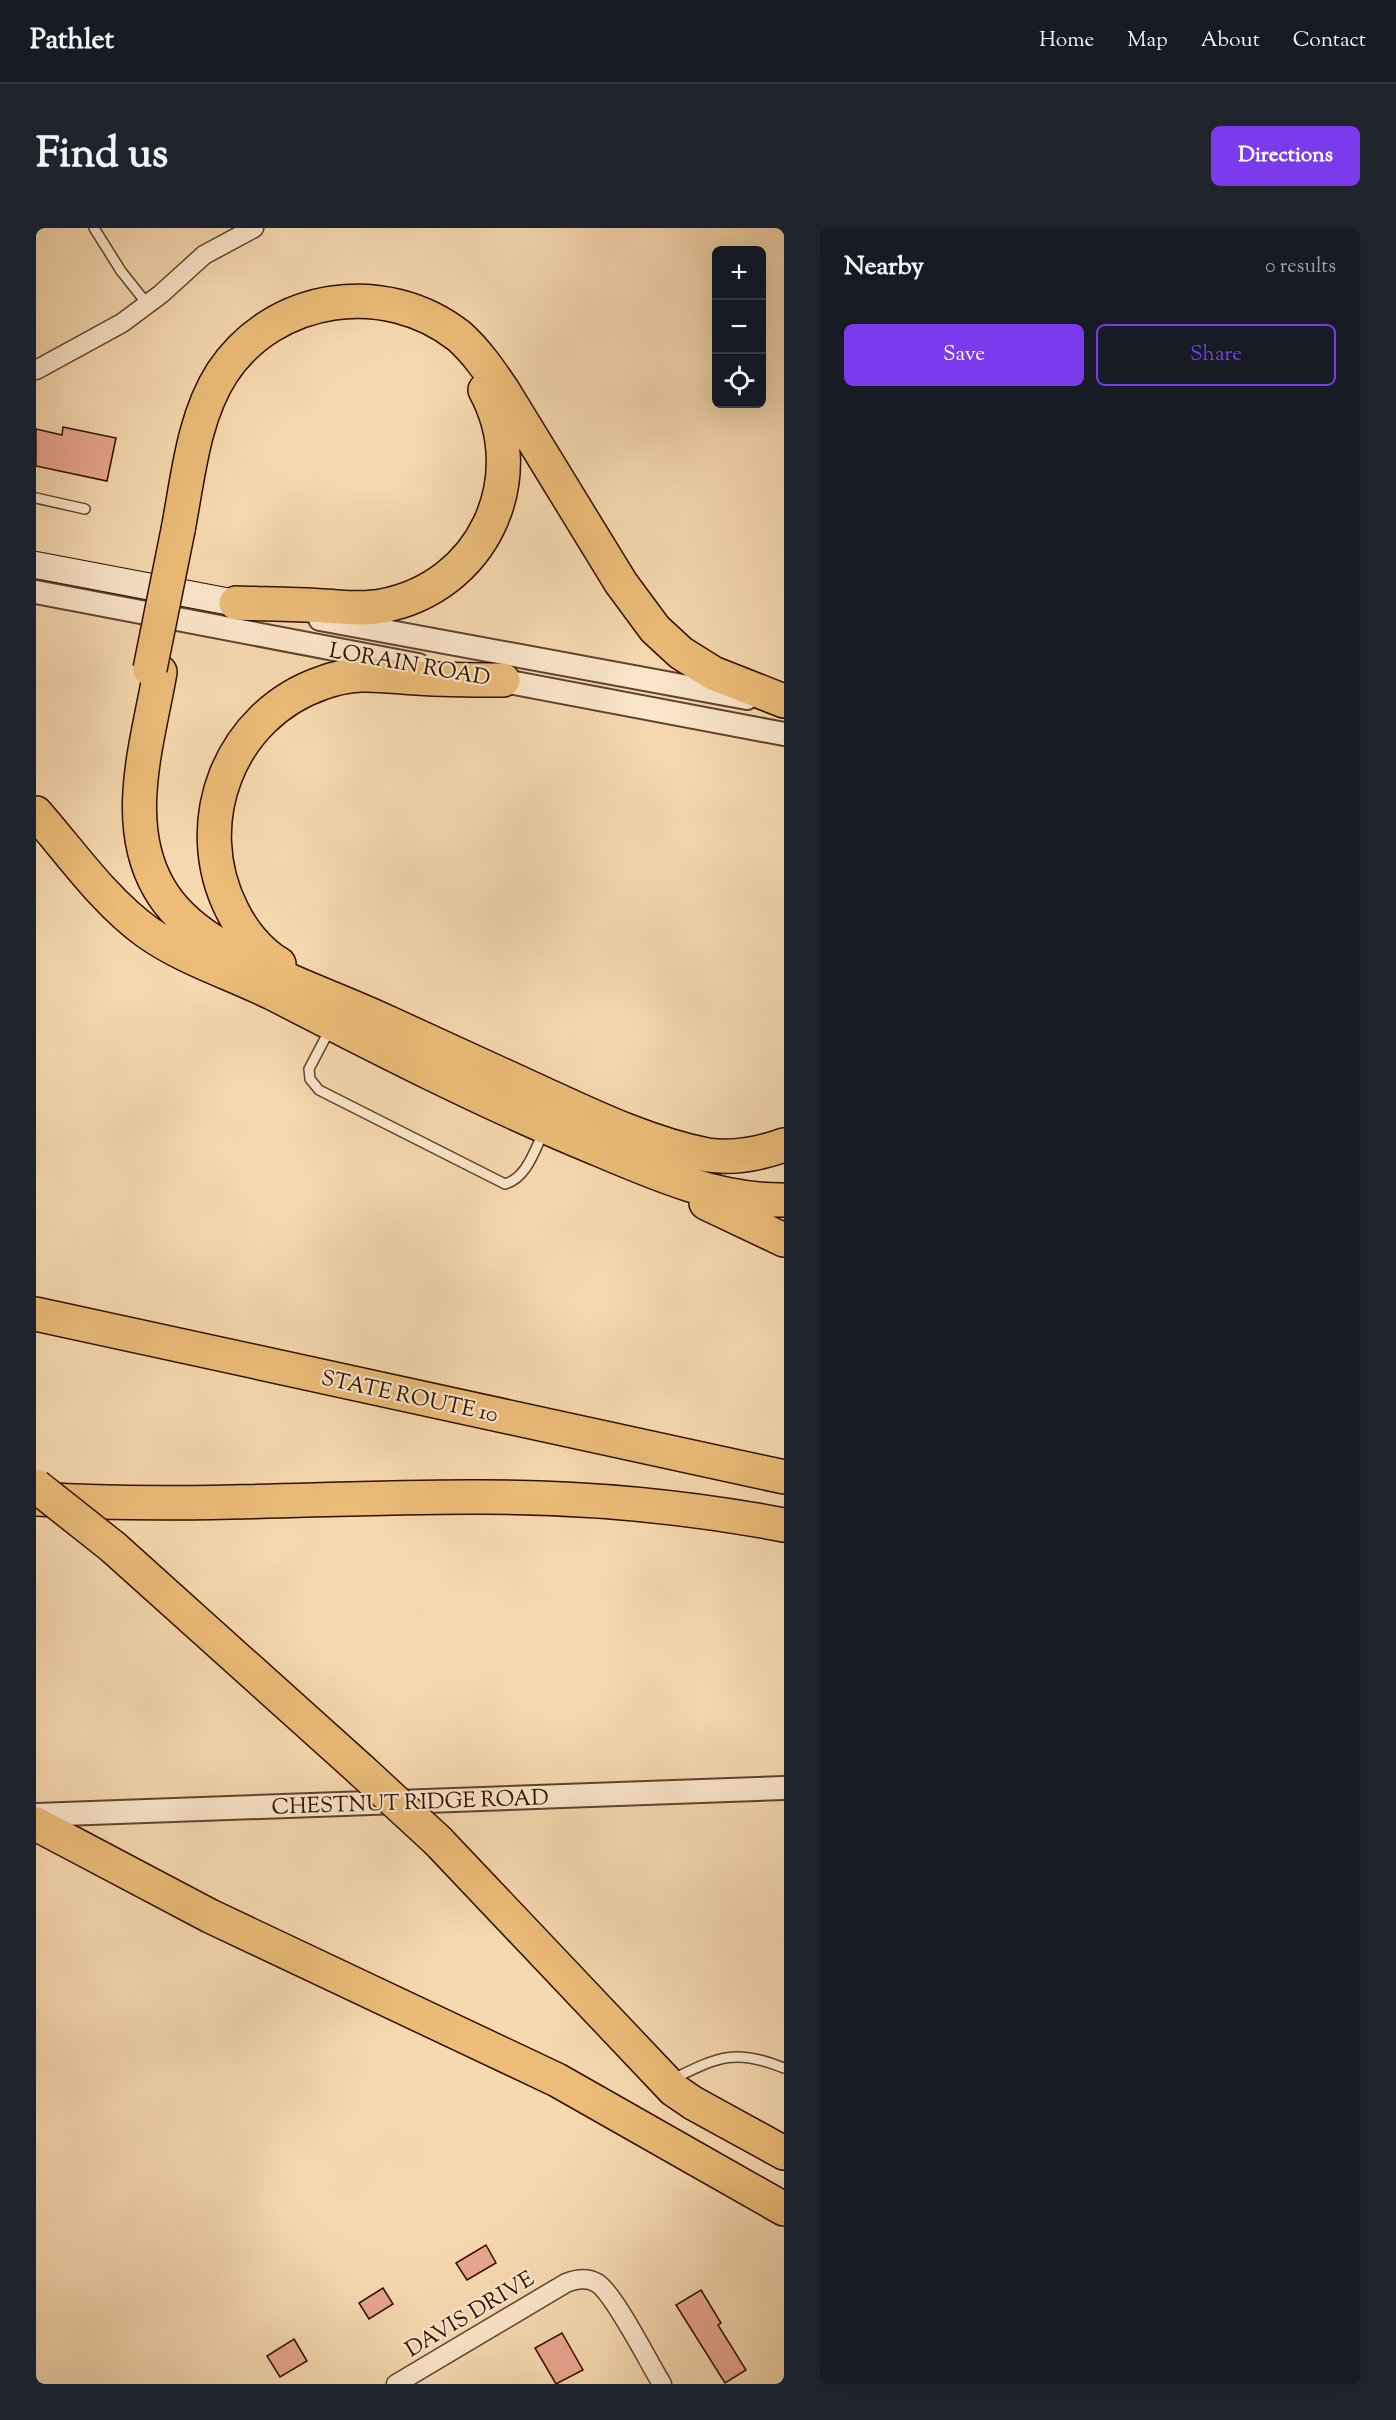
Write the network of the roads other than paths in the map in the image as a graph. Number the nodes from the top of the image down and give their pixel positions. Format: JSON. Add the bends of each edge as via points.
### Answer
{"nodes":[{"id":1,"x":94,"y":228,"type":"edge"},
{"id":2,"x":254,"y":228,"type":"edge"},
{"id":3,"x":148,"y":305,"type":"junction"},
{"id":4,"x":36,"y":370,"type":"edge"},
{"id":5,"x":36,"y":498,"type":"edge"},
{"id":6,"x":85,"y":509,"type":"dead end"},
{"id":7,"x":182,"y":531,"type":"junction"},
{"id":8,"x":36,"y":565,"type":"edge"},
{"id":9,"x":36,"y":592,"type":"edge"},
{"id":10,"x":236,"y":603,"type":"junction"},
{"id":11,"x":155,"y":671,"type":"junction"},
{"id":12,"x":503,"y":680,"type":"junction"},
{"id":13,"x":751,"y":699,"type":"junction"},
{"id":14,"x":784,"y":701,"type":"edge"},
{"id":15,"x":784,"y":706,"type":"edge"},
{"id":16,"x":747,"y":727,"type":"junction"},
{"id":17,"x":784,"y":734,"type":"edge"},
{"id":18,"x":36,"y":813,"type":"edge"},
{"id":19,"x":241,"y":978,"type":"junction"},
{"id":20,"x":332,"y":1011,"type":"junction"},
{"id":21,"x":605,"y":1122,"type":"junction"},
{"id":22,"x":546,"y":1128,"type":"junction"},
{"id":23,"x":784,"y":1145,"type":"edge"},
{"id":24,"x":619,"y":1158,"type":"junction"},
{"id":25,"x":784,"y":1189,"type":"edge"},
{"id":26,"x":784,"y":1200,"type":"edge"},
{"id":27,"x":784,"y":1240,"type":"edge"},
{"id":28,"x":36,"y":1314,"type":"edge"},
{"id":29,"x":784,"y":1477,"type":"edge"},
{"id":30,"x":36,"y":1486,"type":"edge"},
{"id":31,"x":36,"y":1499,"type":"edge"},
{"id":32,"x":784,"y":1525,"type":"edge"},
{"id":33,"x":784,"y":1788,"type":"edge"},
{"id":34,"x":36,"y":1815,"type":"edge"},
{"id":35,"x":36,"y":1824,"type":"edge"},
{"id":36,"x":784,"y":2068,"type":"edge"},
{"id":37,"x":667,"y":2082,"type":"junction"},
{"id":38,"x":784,"y":2153,"type":"edge"},
{"id":39,"x":784,"y":2209,"type":"edge"},
{"id":40,"x":396,"y":2384,"type":"edge"},
{"id":41,"x":662,"y":2384,"type":"edge"}],
"edges":[{"from":1,"to":3,"type":"lane","via":[[120,271]]},
{"from":2,"to":3,"type":"street","via":[[204,255]]},
{"from":3,"to":4,"type":"street"},
{"from":5,"to":6,"type":"lane"},
{"from":7,"to":10,"type":"highway","via":[[226,394],[254,356],[292,330],[346,315],[397,320],[438,339],[478,379],[501,430],[503,477],[488,529],[459,567],[425,591],[380,606]]},
{"from":7,"to":11,"type":"highway","bridge":true},
{"from":7,"to":14,"type":"highway","via":[[197,434],[206,406],[223,372],[247,344],[276,322],[318,306],[353,300],[402,306],[447,327],[482,360],[621,583],[655,629],[705,668]]},
{"from":8,"to":10,"type":"main road","name":"LORAIN ROAD"},
{"from":9,"to":12,"type":"street","name":"LORAIN ROAD"},
{"from":10,"to":13,"type":"street","name":"LORAIN ROAD"},
{"from":11,"to":19,"type":"highway","via":[[126,798],[126,834],[133,867],[148,900],[168,925],[189,944]]},
{"from":11,"to":20,"type":"highway","via":[[139,815],[146,861],[159,889],[177,913],[215,943]]},
{"from":12,"to":16,"type":"street","name":"LORAIN ROAD"},
{"from":12,"to":20,"type":"highway","via":[[374,674],[334,679],[308,688],[278,706],[251,732],[232,759],[219,791],[213,828],[214,858],[227,902],[265,954]]},
{"from":13,"to":15,"type":"street","name":"LORAIN ROAD"},
{"from":13,"to":16,"type":"street"},
{"from":16,"to":17,"type":"street","name":"LORAIN ROAD"},
{"from":18,"to":19,"type":"highway","via":[[114,902],[146,932]]},
{"from":19,"to":20,"type":"highway"},
{"from":20,"to":21,"type":"highway"},
{"from":20,"to":22,"type":"highway"},
{"from":20,"to":22,"type":"lane","via":[[309,1068],[310,1079],[319,1090],[505,1184],[524,1172]]},
{"from":21,"to":23,"type":"highway","via":[[709,1155],[740,1156]]},
{"from":21,"to":25,"type":"highway","via":[[689,1172],[726,1184]]},
{"from":22,"to":24,"type":"highway"},
{"from":24,"to":26,"type":"highway","via":[[721,1194]]},
{"from":24,"to":27,"type":"highway"},
{"from":28,"to":29,"type":"highway","name":"STATE ROUTE 10"},
{"from":30,"to":37,"type":"highway","bridge":true,"via":[[113,1546],[438,1840]]},
{"from":31,"to":32,"type":"highway","via":[[240,1503],[544,1498],[648,1504]]},
{"from":33,"to":34,"type":"street","name":"CHESTNUT RIDGE ROAD"},
{"from":35,"to":39,"type":"highway","via":[[210,1916],[557,2080]]},
{"from":36,"to":37,"type":"lane","via":[[743,2055],[712,2060]]},
{"from":37,"to":38,"type":"highway","via":[[693,2103]]},
{"from":40,"to":41,"type":"street","name":"DAVIS DRIVE","via":[[576,2279],[588,2279],[604,2289]]}]}
